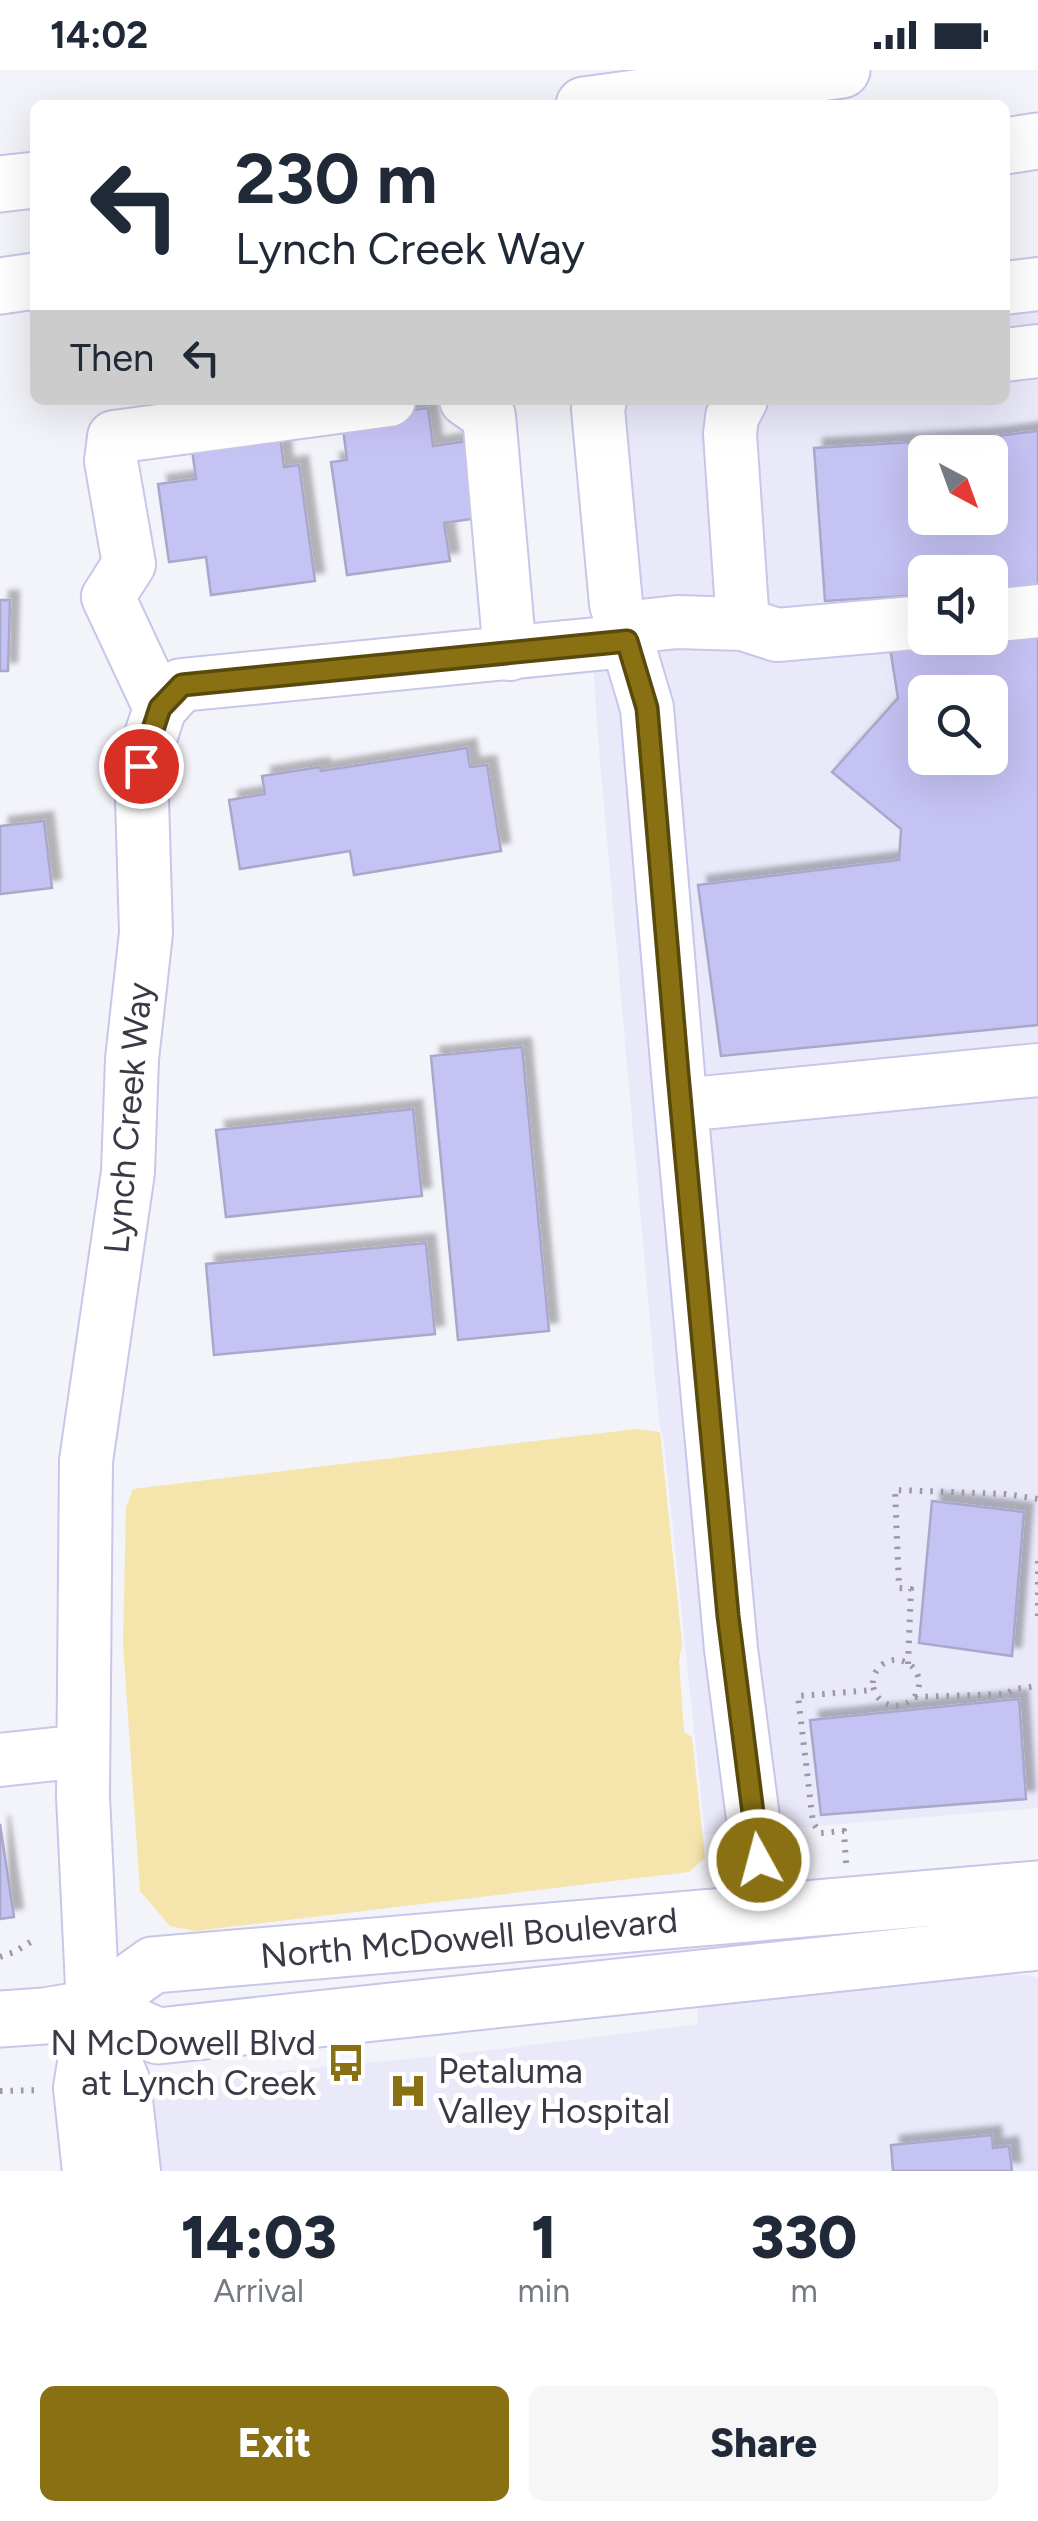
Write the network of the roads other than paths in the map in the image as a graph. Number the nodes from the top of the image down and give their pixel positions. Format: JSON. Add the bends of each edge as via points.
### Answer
{"nodes":[{"id":1,"x":842,"y":70,"type":"edge"},
{"id":2,"x":621,"y":100,"type":"edge"},
{"id":3,"x":1038,"y":141,"type":"edge"},
{"id":4,"x":1010,"y":145,"type":"edge"},
{"id":5,"x":30,"y":181,"type":"edge"},
{"id":6,"x":0,"y":184,"type":"edge"},
{"id":7,"x":30,"y":283,"type":"edge"},
{"id":8,"x":1038,"y":284,"type":"edge"},
{"id":9,"x":0,"y":286,"type":"edge"},
{"id":10,"x":1010,"y":287,"type":"edge"},
{"id":11,"x":1038,"y":352,"type":"edge"},
{"id":12,"x":1010,"y":355,"type":"edge"},
{"id":13,"x":352,"y":405,"type":"edge"},
{"id":14,"x":473,"y":405,"type":"edge"},
{"id":15,"x":599,"y":405,"type":"edge"},
{"id":16,"x":739,"y":405,"type":"edge"},
{"id":17,"x":1038,"y":612,"type":"edge"},
{"id":18,"x":1008,"y":614,"type":"edge"},
{"id":19,"x":908,"y":623,"type":"edge"},
{"id":20,"x":743,"y":624,"type":"junction"},
{"id":21,"x":625,"y":635,"type":"junction"},
{"id":22,"x":510,"y":654,"type":"junction"},
{"id":23,"x":160,"y":708,"type":"junction"},
{"id":24,"x":1038,"y":1070,"type":"edge"},
{"id":25,"x":682,"y":1105,"type":"junction"},
{"id":26,"x":83,"y":1751,"type":"junction"},
{"id":27,"x":0,"y":1760,"type":"edge"},
{"id":28,"x":1038,"y":1889,"type":"edge"},
{"id":29,"x":756,"y":1913,"type":"junction"},
{"id":30,"x":1038,"y":1942,"type":"edge"},
{"id":31,"x":93,"y":2008,"type":"junction"},
{"id":32,"x":0,"y":2019,"type":"edge"},
{"id":33,"x":89,"y":2171,"type":"edge"},
{"id":34,"x":134,"y":2171,"type":"edge"}],
"edges":[{"from":1,"to":2,"type":"main road"},
{"from":3,"to":4,"type":"main road"},
{"from":5,"to":6,"type":"main road"},
{"from":7,"to":9,"type":"main road"},
{"from":8,"to":10,"type":"street"},
{"from":11,"to":12,"type":"street"},
{"from":13,"to":23,"type":"street","via":[[114,437],[111,462],[129,564],[108,597]]},
{"from":14,"to":22,"type":"street","via":[[489,416]]},
{"from":15,"to":21,"type":"street","via":[[616,604]]},
{"from":16,"to":20,"type":"street","via":[[730,434]]},
{"from":17,"to":18,"type":"street"},
{"from":19,"to":20,"type":"street","via":[[776,635]]},
{"from":20,"to":21,"type":"street","via":[[677,622]]},
{"from":21,"to":22,"type":"street"},
{"from":21,"to":25,"type":"street","via":[[647,708]]},
{"from":22,"to":23,"type":"street","via":[[182,685]]},
{"from":23,"to":26,"type":"street","name":"Lynch Creek Way","via":[[141,766],[146,933],[128,1172],[86,1461]]},
{"from":24,"to":25,"type":"street"},
{"from":25,"to":29,"type":"street","via":[[731,1649],[760,1872]]},
{"from":26,"to":27,"type":"street"},
{"from":26,"to":31,"type":"street","name":"Lynch Creek Way"},
{"from":28,"to":29,"type":"main road","name":"North McDowell Boulevard"},
{"from":29,"to":31,"type":"main road","name":"North McDowell Boulevard","via":[[153,1964]]},
{"from":30,"to":31,"type":"main road","name":"North McDowell Boulevard","via":[[158,2036]]},
{"from":31,"to":32,"type":"main road","name":"North McDowell Boulevard"},
{"from":31,"to":33,"type":"street","via":[[80,2088]]},
{"from":31,"to":34,"type":"street","via":[[124,2083]]}]}
